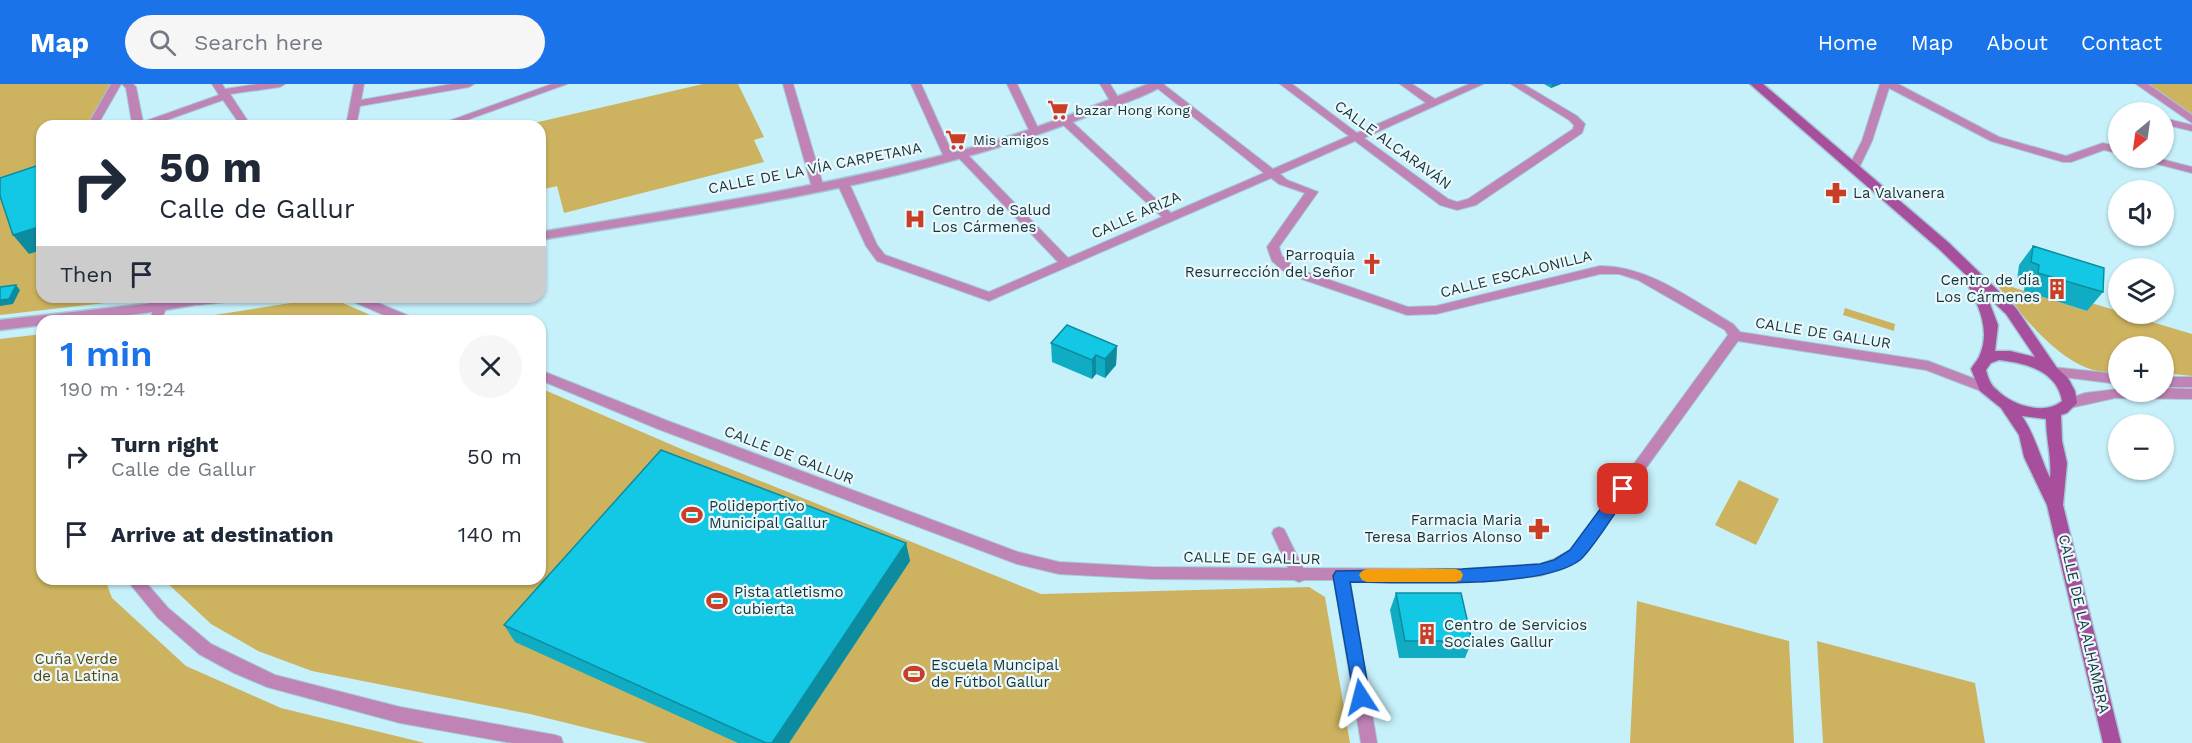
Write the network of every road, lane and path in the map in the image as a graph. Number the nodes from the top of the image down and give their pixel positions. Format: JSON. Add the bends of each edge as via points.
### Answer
{"nodes":[{"id":1,"x":116,"y":84,"type":"edge"},
{"id":2,"x":127,"y":84,"type":"edge"},
{"id":3,"x":280,"y":84,"type":"edge"},
{"id":4,"x":359,"y":84,"type":"edge"},
{"id":5,"x":469,"y":84,"type":"edge"},
{"id":6,"x":562,"y":84,"type":"edge"},
{"id":7,"x":788,"y":84,"type":"edge"},
{"id":8,"x":915,"y":84,"type":"edge"},
{"id":9,"x":1012,"y":84,"type":"edge"},
{"id":10,"x":1105,"y":84,"type":"edge"},
{"id":11,"x":1157,"y":84,"type":"edge"},
{"id":12,"x":1285,"y":84,"type":"edge"},
{"id":13,"x":1405,"y":84,"type":"edge"},
{"id":14,"x":1478,"y":84,"type":"edge"},
{"id":15,"x":1516,"y":84,"type":"edge"},
{"id":16,"x":1756,"y":84,"type":"edge"},
{"id":17,"x":1884,"y":84,"type":"edge"},
{"id":18,"x":1890,"y":84,"type":"edge"},
{"id":19,"x":2141,"y":84,"type":"edge"},
{"id":20,"x":222,"y":91,"type":"edge"},
{"id":21,"x":1116,"y":102,"type":"junction"},
{"id":22,"x":1432,"y":102,"type":"junction"},
{"id":23,"x":355,"y":104,"type":"junction"},
{"id":24,"x":95,"y":120,"type":"edge"},
{"id":25,"x":137,"y":120,"type":"edge"},
{"id":26,"x":154,"y":120,"type":"edge"},
{"id":27,"x":242,"y":120,"type":"edge"},
{"id":28,"x":352,"y":120,"type":"edge"},
{"id":29,"x":462,"y":120,"type":"edge"},
{"id":30,"x":1064,"y":120,"type":"junction"},
{"id":31,"x":2192,"y":120,"type":"edge"},
{"id":32,"x":2174,"y":124,"type":"edge"},
{"id":33,"x":2192,"y":128,"type":"edge"},
{"id":34,"x":1034,"y":130,"type":"junction"},
{"id":35,"x":1357,"y":136,"type":"junction"},
{"id":36,"x":2108,"y":147,"type":"edge"},
{"id":37,"x":955,"y":156,"type":"junction"},
{"id":38,"x":2174,"y":165,"type":"edge"},
{"id":39,"x":1854,"y":168,"type":"junction"},
{"id":40,"x":2192,"y":170,"type":"edge"},
{"id":41,"x":1272,"y":174,"type":"junction"},
{"id":42,"x":843,"y":183,"type":"junction"},
{"id":43,"x":818,"y":188,"type":"junction"},
{"id":44,"x":1168,"y":217,"type":"junction"},
{"id":45,"x":546,"y":235,"type":"edge"},
{"id":46,"x":1066,"y":263,"type":"junction"},
{"id":47,"x":1966,"y":267,"type":"junction"},
{"id":48,"x":152,"y":303,"type":"edge"},
{"id":49,"x":367,"y":303,"type":"edge"},
{"id":50,"x":69,"y":315,"type":"edge"},
{"id":51,"x":396,"y":315,"type":"edge"},
{"id":52,"x":36,"y":320,"type":"edge"},
{"id":53,"x":0,"y":325,"type":"edge"},
{"id":54,"x":1736,"y":336,"type":"junction"},
{"id":55,"x":1986,"y":358,"type":"junction"},
{"id":56,"x":2052,"y":372,"type":"junction"},
{"id":57,"x":546,"y":377,"type":"edge"},
{"id":58,"x":2108,"y":378,"type":"edge"},
{"id":59,"x":2174,"y":381,"type":"edge"},
{"id":60,"x":2192,"y":382,"type":"edge"},
{"id":61,"x":1986,"y":388,"type":"junction"},
{"id":62,"x":2192,"y":394,"type":"edge"},
{"id":63,"x":2070,"y":402,"type":"junction"},
{"id":64,"x":2006,"y":404,"type":"junction"},
{"id":65,"x":2054,"y":414,"type":"junction"},
{"id":66,"x":2055,"y":505,"type":"junction"},
{"id":67,"x":1279,"y":533,"type":"dead end"},
{"id":68,"x":1299,"y":576,"type":"junction"},
{"id":69,"x":1341,"y":576,"type":"junction"},
{"id":70,"x":139,"y":585,"type":"edge"},
{"id":71,"x":555,"y":743,"type":"edge"},
{"id":72,"x":1369,"y":743,"type":"edge"},
{"id":73,"x":2112,"y":743,"type":"edge"}],
"edges":[{"from":1,"to":24,"type":"street"},
{"from":2,"to":25,"type":"street","via":[[131,87]]},
{"from":3,"to":20,"type":"street"},
{"from":4,"to":23,"type":"street"},
{"from":5,"to":23,"type":"street"},
{"from":6,"to":29,"type":"street"},
{"from":7,"to":43,"type":"street"},
{"from":8,"to":37,"type":"street"},
{"from":9,"to":34,"type":"street"},
{"from":10,"to":21,"type":"street"},
{"from":11,"to":21,"type":"street","name":"CALLE DE LA VÍA CARPETANA"},
{"from":11,"to":41,"type":"street"},
{"from":12,"to":35,"type":"street","name":"CALLE ALCARAVÁN"},
{"from":13,"to":22,"type":"street"},
{"from":14,"to":22,"type":"street","name":"CALLE ARIZA"},
{"from":15,"to":35,"type":"street","name":"CALLE ALCARAVÁN","via":[[1580,124],[1578,130],[1473,202],[1457,206],[1444,202]]},
{"from":16,"to":39,"type":"main road"},
{"from":17,"to":39,"type":"street","via":[[1867,141]]},
{"from":18,"to":36,"type":"street","via":[[2005,142],[2067,160]]},
{"from":19,"to":31,"type":"street"},
{"from":20,"to":26,"type":"street"},
{"from":20,"to":27,"type":"street"},
{"from":21,"to":30,"type":"street","name":"CALLE DE LA VÍA CARPETANA"},
{"from":22,"to":35,"type":"street","name":"CALLE ARIZA"},
{"from":23,"to":28,"type":"street"},
{"from":30,"to":34,"type":"street","name":"CALLE DE LA VÍA CARPETANA"},
{"from":30,"to":44,"type":"street"},
{"from":32,"to":33,"type":"street"},
{"from":34,"to":37,"type":"street","name":"CALLE DE LA VÍA CARPETANA"},
{"from":35,"to":41,"type":"street","name":"CALLE ARIZA"},
{"from":37,"to":42,"type":"street","name":"CALLE DE LA VÍA CARPETANA"},
{"from":37,"to":46,"type":"street"},
{"from":38,"to":40,"type":"street"},
{"from":39,"to":47,"type":"main road"},
{"from":41,"to":44,"type":"street","name":"CALLE ARIZA"},
{"from":41,"to":54,"type":"street","name":"CALLE ESCALONILLA","via":[[1312,192],[1273,247],[1276,258],[1291,271],[1407,311],[1426,311],[1600,270],[1620,270],[1642,277],[1729,327]]},
{"from":42,"to":43,"type":"street","name":"CALLE DE LA VÍA CARPETANA"},
{"from":42,"to":46,"type":"street","name":"CALLE ARIZA","via":[[881,258],[989,297]]},
{"from":43,"to":45,"type":"street","name":"CALLE DE LA VÍA CARPETANA"},
{"from":44,"to":46,"type":"street","name":"CALLE ARIZA"},
{"from":47,"to":55,"type":"main road","via":[[1992,321]]},
{"from":47,"to":56,"type":"main road","via":[[2011,311]]},
{"from":48,"to":50,"type":"street"},
{"from":49,"to":51,"type":"street"},
{"from":52,"to":53,"type":"street"},
{"from":54,"to":61,"type":"street","name":"CALLE DE GALLUR","via":[[1928,366]]},
{"from":54,"to":69,"type":"street","name":"CALLE DE GALLUR","via":[[1576,554],[1540,570]]},
{"from":55,"to":56,"type":"main road","via":[[2017,356]]},
{"from":55,"to":61,"type":"main road","via":[[1978,369]]},
{"from":56,"to":58,"type":"street"},
{"from":56,"to":63,"type":"main road","via":[[2070,393]]},
{"from":57,"to":68,"type":"street","name":"CALLE DE GALLUR","via":[[663,426],[1017,558],[1059,568]]},
{"from":59,"to":60,"type":"street"},
{"from":61,"to":64,"type":"main road"},
{"from":62,"to":63,"type":"street","via":[[2090,395]]},
{"from":63,"to":65,"type":"main road"},
{"from":64,"to":65,"type":"main road","via":[[2031,413]]},
{"from":64,"to":66,"type":"main road","name":"CALLE DE LA ALHAMBRA","via":[[2026,434],[2032,457]]},
{"from":65,"to":66,"type":"main road","name":"CALLE DE LA ALHAMBRA","via":[[2059,463]]},
{"from":66,"to":73,"type":"main road","name":"CALLE DE LA ALHAMBRA"},
{"from":67,"to":68,"type":"street"},
{"from":68,"to":69,"type":"street","name":"CALLE DE GALLUR"},
{"from":69,"to":72,"type":"street"},
{"from":70,"to":71,"type":"street","via":[[163,613],[205,649],[273,682],[400,715]]}]}
